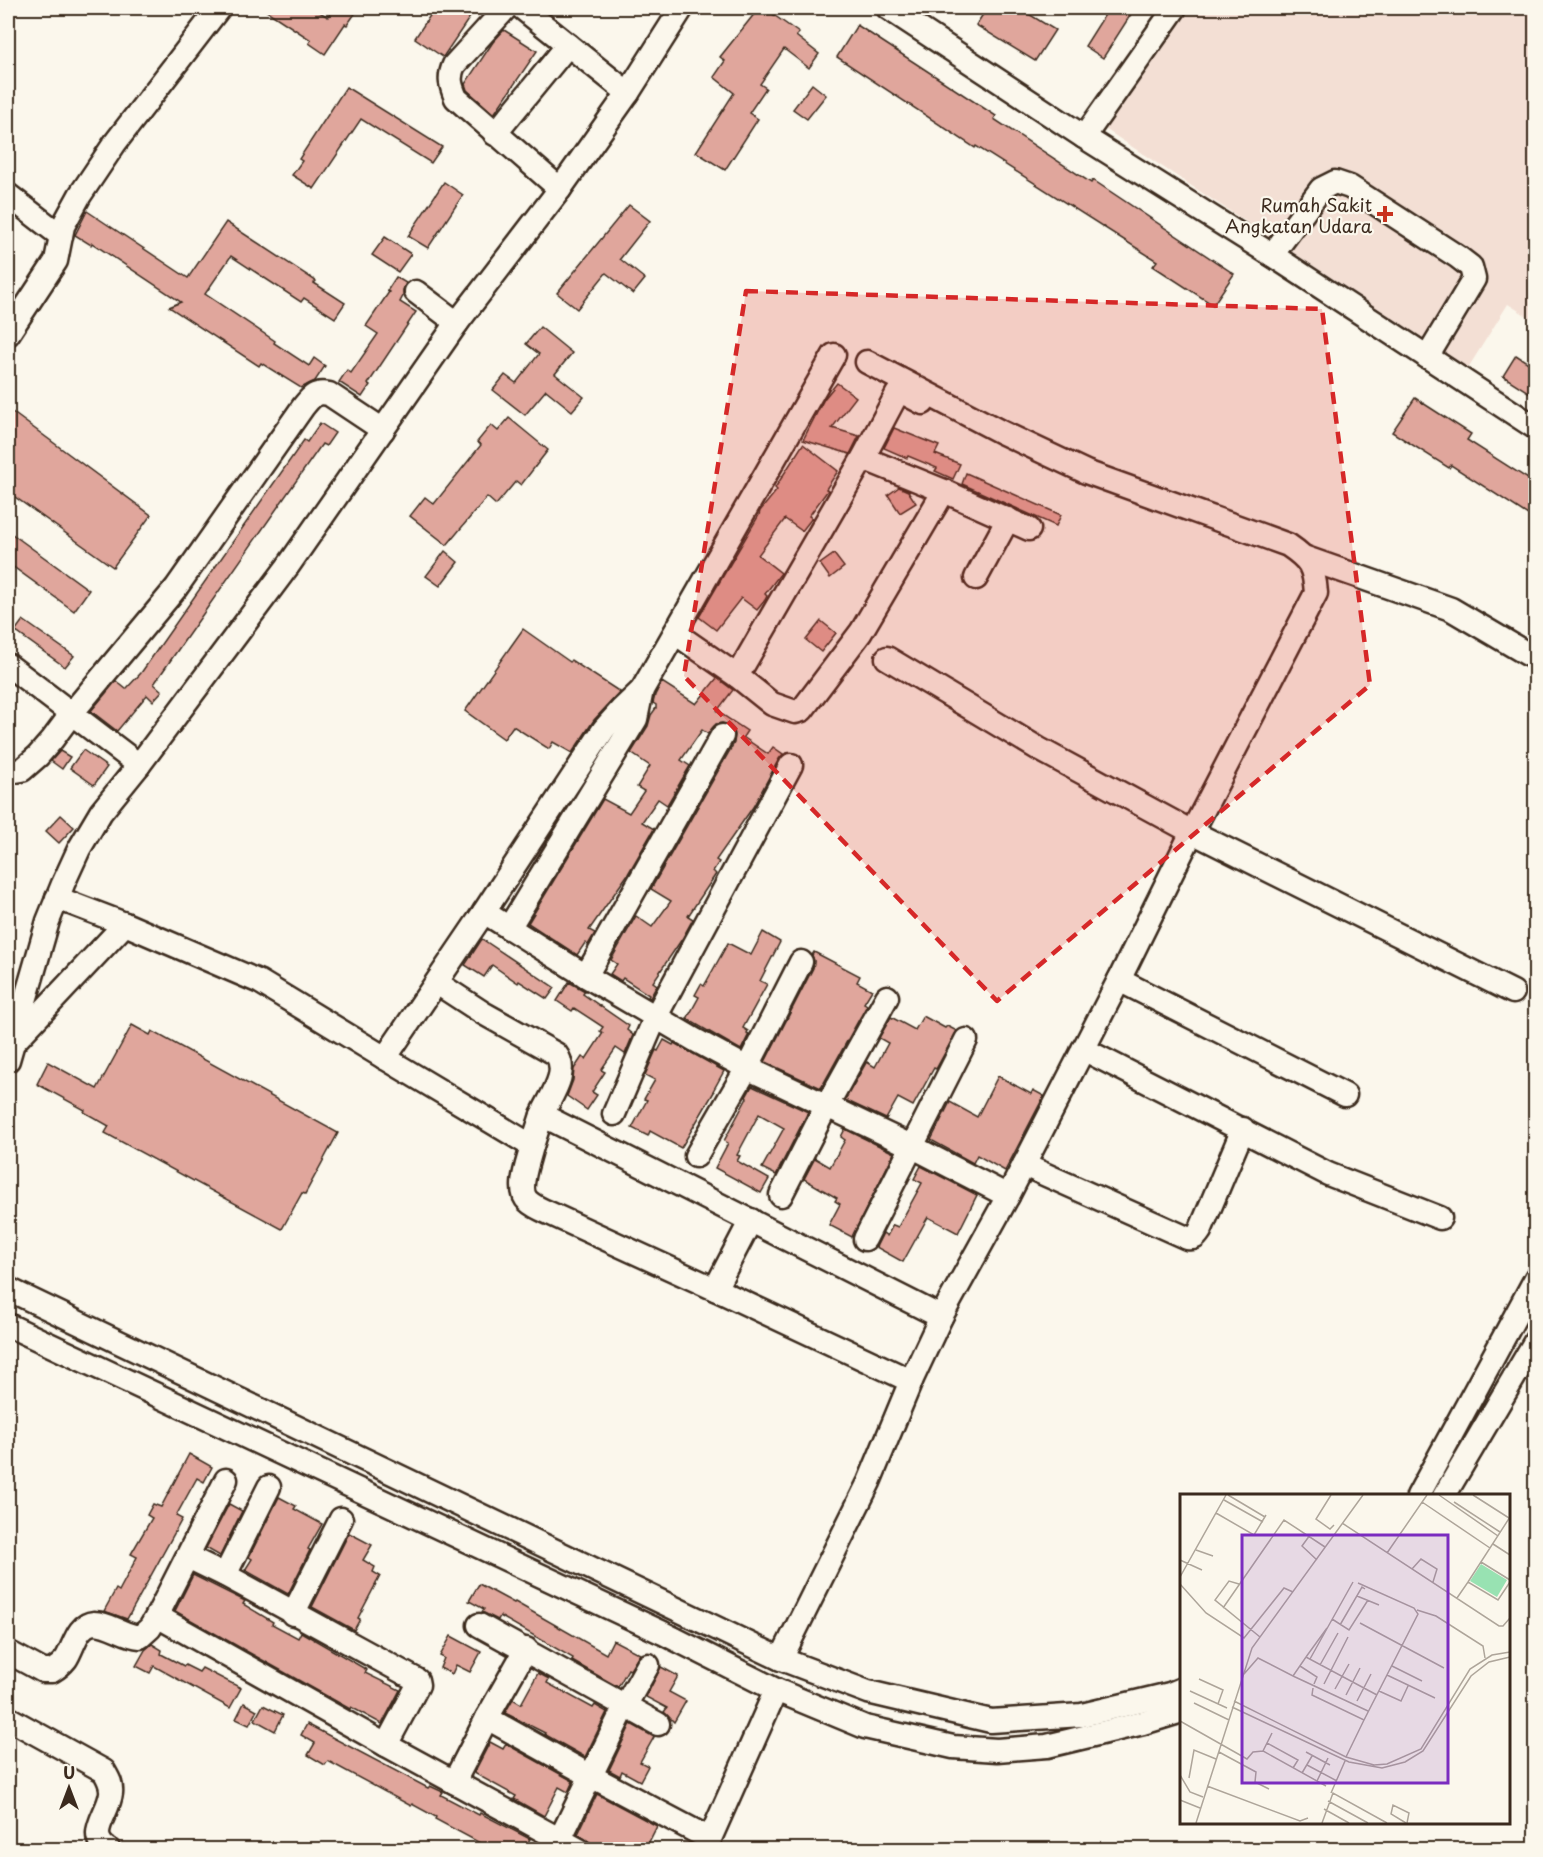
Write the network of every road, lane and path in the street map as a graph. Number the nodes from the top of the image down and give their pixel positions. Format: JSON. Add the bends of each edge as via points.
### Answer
{"nodes":[{"id":1,"x":219,"y":8,"type":"edge"},
{"id":2,"x":506,"y":8,"type":"edge"},
{"id":3,"x":522,"y":8,"type":"edge"},
{"id":4,"x":682,"y":8,"type":"edge"},
{"id":5,"x":888,"y":8,"type":"edge"},
{"id":6,"x":1175,"y":8,"type":"edge"},
{"id":7,"x":568,"y":45,"type":"junction"},
{"id":8,"x":628,"y":93,"type":"junction"},
{"id":9,"x":495,"y":134,"type":"junction"},
{"id":10,"x":1084,"y":137,"type":"junction"},
{"id":11,"x":560,"y":189,"type":"junction"},
{"id":12,"x":8,"y":195,"type":"edge"},
{"id":13,"x":61,"y":236,"type":"junction"},
{"id":14,"x":1272,"y":255,"type":"junction"},
{"id":15,"x":416,"y":292,"type":"dead end"},
{"id":16,"x":457,"y":323,"type":"junction"},
{"id":17,"x":8,"y":334,"type":"edge"},
{"id":18,"x":834,"y":356,"type":"dead end"},
{"id":19,"x":1427,"y":357,"type":"junction"},
{"id":20,"x":867,"y":362,"type":"dead end"},
{"id":21,"x":1536,"y":428,"type":"edge"},
{"id":22,"x":383,"y":430,"type":"junction"},
{"id":23,"x":863,"y":458,"type":"junction"},
{"id":24,"x":1070,"y":477,"type":"dead end"},
{"id":25,"x":944,"y":491,"type":"junction"},
{"id":26,"x":1008,"y":519,"type":"junction"},
{"id":27,"x":1029,"y":529,"type":"dead end"},
{"id":28,"x":1306,"y":558,"type":"junction"},
{"id":29,"x":976,"y":578,"type":"dead end"},
{"id":30,"x":675,"y":633,"type":"junction"},
{"id":31,"x":887,"y":658,"type":"dead end"},
{"id":32,"x":1536,"y":659,"type":"edge"},
{"id":33,"x":8,"y":665,"type":"edge"},
{"id":34,"x":737,"y":676,"type":"junction"},
{"id":35,"x":642,"y":690,"type":"junction"},
{"id":36,"x":72,"y":713,"type":"junction"},
{"id":37,"x":722,"y":736,"type":"dead end"},
{"id":38,"x":139,"y":765,"type":"junction"},
{"id":39,"x":791,"y":765,"type":"dead end"},
{"id":40,"x":8,"y":769,"type":"edge"},
{"id":41,"x":1192,"y":832,"type":"junction"},
{"id":42,"x":57,"y":898,"type":"junction"},
{"id":43,"x":484,"y":912,"type":"junction"},
{"id":44,"x":125,"y":924,"type":"junction"},
{"id":45,"x":509,"y":928,"type":"junction"},
{"id":46,"x":801,"y":963,"type":"dead end"},
{"id":47,"x":586,"y":976,"type":"junction"},
{"id":48,"x":1119,"y":980,"type":"junction"},
{"id":49,"x":437,"y":983,"type":"junction"},
{"id":50,"x":1513,"y":992,"type":"dead end"},
{"id":51,"x":887,"y":997,"type":"dead end"},
{"id":52,"x":657,"y":1016,"type":"junction"},
{"id":53,"x":966,"y":1040,"type":"dead end"},
{"id":54,"x":1083,"y":1049,"type":"junction"},
{"id":55,"x":10,"y":1052,"type":"edge"},
{"id":56,"x":385,"y":1058,"type":"junction"},
{"id":57,"x":747,"y":1068,"type":"junction"},
{"id":58,"x":1345,"y":1095,"type":"dead end"},
{"id":59,"x":826,"y":1107,"type":"junction"},
{"id":60,"x":542,"y":1114,"type":"junction"},
{"id":61,"x":614,"y":1114,"type":"dead end"},
{"id":62,"x":1243,"y":1129,"type":"junction"},
{"id":63,"x":532,"y":1146,"type":"junction"},
{"id":64,"x":911,"y":1146,"type":"junction"},
{"id":65,"x":696,"y":1156,"type":"dead end"},
{"id":66,"x":1024,"y":1165,"type":"junction"},
{"id":67,"x":781,"y":1195,"type":"dead end"},
{"id":68,"x":1008,"y":1196,"type":"junction"},
{"id":69,"x":1440,"y":1218,"type":"dead end"},
{"id":70,"x":751,"y":1220,"type":"junction"},
{"id":71,"x":865,"y":1239,"type":"dead end"},
{"id":72,"x":1536,"y":1278,"type":"edge"},
{"id":73,"x":8,"y":1289,"type":"edge"},
{"id":74,"x":716,"y":1289,"type":"junction"},
{"id":75,"x":941,"y":1317,"type":"junction"},
{"id":76,"x":8,"y":1325,"type":"edge"},
{"id":77,"x":1536,"y":1340,"type":"edge"},
{"id":78,"x":911,"y":1381,"type":"junction"},
{"id":79,"x":226,"y":1480,"type":"dead end"},
{"id":80,"x":269,"y":1487,"type":"dead end"},
{"id":81,"x":1420,"y":1494,"type":"edge"},
{"id":82,"x":1445,"y":1494,"type":"edge"},
{"id":83,"x":341,"y":1519,"type":"dead end"},
{"id":84,"x":188,"y":1557,"type":"junction"},
{"id":85,"x":225,"y":1575,"type":"junction"},
{"id":86,"x":293,"y":1614,"type":"junction"},
{"id":87,"x":157,"y":1616,"type":"junction"},
{"id":88,"x":479,"y":1625,"type":"dead end"},
{"id":89,"x":526,"y":1649,"type":"junction"},
{"id":90,"x":8,"y":1652,"type":"edge"},
{"id":91,"x":781,"y":1659,"type":"junction"},
{"id":92,"x":648,"y":1665,"type":"dead end"},
{"id":93,"x":776,"y":1690,"type":"junction"},
{"id":94,"x":1180,"y":1690,"type":"edge"},
{"id":95,"x":625,"y":1706,"type":"junction"},
{"id":96,"x":1180,"y":1713,"type":"edge"},
{"id":97,"x":8,"y":1718,"type":"edge"},
{"id":98,"x":487,"y":1718,"type":"junction"},
{"id":99,"x":658,"y":1724,"type":"dead end"},
{"id":100,"x":386,"y":1745,"type":"junction"},
{"id":101,"x":591,"y":1776,"type":"junction"},
{"id":102,"x":454,"y":1782,"type":"junction"},
{"id":103,"x":570,"y":1844,"type":"edge"},
{"id":104,"x":707,"y":1844,"type":"edge"},
{"id":105,"x":109,"y":1850,"type":"edge"}],
"edges":[{"from":1,"to":13,"type":"street","via":[[115,143],[80,195]]},
{"from":2,"to":9,"type":"street","via":[[450,73],[456,98]]},
{"from":3,"to":7,"type":"street"},
{"from":4,"to":8,"type":"street"},
{"from":5,"to":10,"type":"street"},
{"from":6,"to":10,"type":"street"},
{"from":7,"to":8,"type":"street"},
{"from":7,"to":9,"type":"street"},
{"from":8,"to":11,"type":"street"},
{"from":9,"to":11,"type":"street"},
{"from":10,"to":14,"type":"street"},
{"from":11,"to":16,"type":"street"},
{"from":12,"to":13,"type":"street"},
{"from":13,"to":17,"type":"street","via":[[56,261]]},
{"from":14,"to":19,"type":"street"},
{"from":14,"to":19,"type":"street","via":[[1321,189],[1335,182],[1350,186],[1458,257],[1471,267],[1474,279]]},
{"from":15,"to":16,"type":"street"},
{"from":16,"to":22,"type":"street"},
{"from":18,"to":30,"type":"street"},
{"from":19,"to":21,"type":"street"},
{"from":20,"to":28,"type":"street","via":[[1086,472],[1288,544]]},
{"from":22,"to":36,"type":"street","via":[[329,394],[313,395],[176,588]]},
{"from":22,"to":38,"type":"street","via":[[288,566]]},
{"from":23,"to":24,"type":"street","via":[[897,394],[902,393]]},
{"from":23,"to":25,"type":"street"},
{"from":23,"to":34,"type":"street"},
{"from":25,"to":26,"type":"street"},
{"from":25,"to":34,"type":"street","via":[[861,632],[802,710],[795,712],[772,704]]},
{"from":26,"to":27,"type":"street"},
{"from":26,"to":29,"type":"street"},
{"from":28,"to":32,"type":"street","via":[[1451,609]]},
{"from":28,"to":41,"type":"street","via":[[1315,576],[1316,593]]},
{"from":30,"to":34,"type":"street"},
{"from":30,"to":35,"type":"street"},
{"from":31,"to":41,"type":"street","via":[[1039,749]]},
{"from":33,"to":36,"type":"street"},
{"from":35,"to":43,"type":"street","via":[[604,729]]},
{"from":35,"to":45,"type":"street","via":[[636,719]]},
{"from":36,"to":38,"type":"street"},
{"from":36,"to":40,"type":"street","via":[[22,770]]},
{"from":37,"to":47,"type":"street"},
{"from":38,"to":42,"type":"street","via":[[101,812]]},
{"from":39,"to":52,"type":"street"},
{"from":41,"to":48,"type":"street"},
{"from":41,"to":50,"type":"street"},
{"from":42,"to":44,"type":"street"},
{"from":42,"to":55,"type":"street"},
{"from":43,"to":45,"type":"street"},
{"from":43,"to":49,"type":"street"},
{"from":44,"to":55,"type":"street"},
{"from":44,"to":56,"type":"street","via":[[260,982]]},
{"from":45,"to":47,"type":"street"},
{"from":46,"to":57,"type":"street"},
{"from":47,"to":52,"type":"street"},
{"from":48,"to":54,"type":"street"},
{"from":48,"to":58,"type":"street"},
{"from":49,"to":56,"type":"street"},
{"from":49,"to":60,"type":"street","via":[[556,1054],[561,1071]]},
{"from":51,"to":59,"type":"street"},
{"from":52,"to":57,"type":"street"},
{"from":52,"to":61,"type":"street"},
{"from":53,"to":64,"type":"street"},
{"from":54,"to":62,"type":"street"},
{"from":54,"to":66,"type":"street"},
{"from":56,"to":63,"type":"street"},
{"from":57,"to":59,"type":"street"},
{"from":57,"to":65,"type":"street"},
{"from":59,"to":64,"type":"street"},
{"from":59,"to":67,"type":"street"},
{"from":60,"to":63,"type":"street"},
{"from":60,"to":70,"type":"street"},
{"from":62,"to":66,"type":"street","via":[[1200,1231],[1193,1239]]},
{"from":62,"to":69,"type":"street","via":[[1328,1174]]},
{"from":63,"to":74,"type":"street","via":[[523,1184],[527,1200],[549,1214]]},
{"from":64,"to":68,"type":"street"},
{"from":64,"to":71,"type":"street"},
{"from":66,"to":68,"type":"street"},
{"from":68,"to":75,"type":"street"},
{"from":70,"to":74,"type":"street"},
{"from":70,"to":75,"type":"street"},
{"from":72,"to":81,"type":"street"},
{"from":73,"to":91,"type":"street"},
{"from":74,"to":78,"type":"street"},
{"from":75,"to":78,"type":"street"},
{"from":76,"to":93,"type":"street"},
{"from":77,"to":82,"type":"street"},
{"from":78,"to":91,"type":"street","via":[[869,1482]]},
{"from":79,"to":84,"type":"street"},
{"from":80,"to":85,"type":"street"},
{"from":83,"to":86,"type":"street"},
{"from":84,"to":85,"type":"street"},
{"from":84,"to":87,"type":"street"},
{"from":85,"to":86,"type":"street"},
{"from":86,"to":100,"type":"street","via":[[417,1680]]},
{"from":87,"to":90,"type":"street","via":[[140,1637],[102,1624],[86,1625],[66,1658],[52,1671],[43,1671]]},
{"from":87,"to":100,"type":"street"},
{"from":88,"to":89,"type":"street"},
{"from":89,"to":95,"type":"street"},
{"from":89,"to":98,"type":"street"},
{"from":91,"to":94,"type":"street","via":[[868,1692],[992,1721],[1082,1714]]},
{"from":92,"to":95,"type":"street"},
{"from":93,"to":96,"type":"street","via":[[865,1726],[953,1747],[997,1750],[1047,1746]]},
{"from":93,"to":104,"type":"street"},
{"from":95,"to":99,"type":"street"},
{"from":95,"to":101,"type":"street"},
{"from":97,"to":105,"type":"street","via":[[104,1771],[111,1784],[111,1795],[98,1837]]},
{"from":98,"to":101,"type":"street"},
{"from":98,"to":102,"type":"street"},
{"from":100,"to":102,"type":"street"},
{"from":101,"to":103,"type":"street"},
{"from":101,"to":104,"type":"street"},
{"from":102,"to":103,"type":"street"}]}
